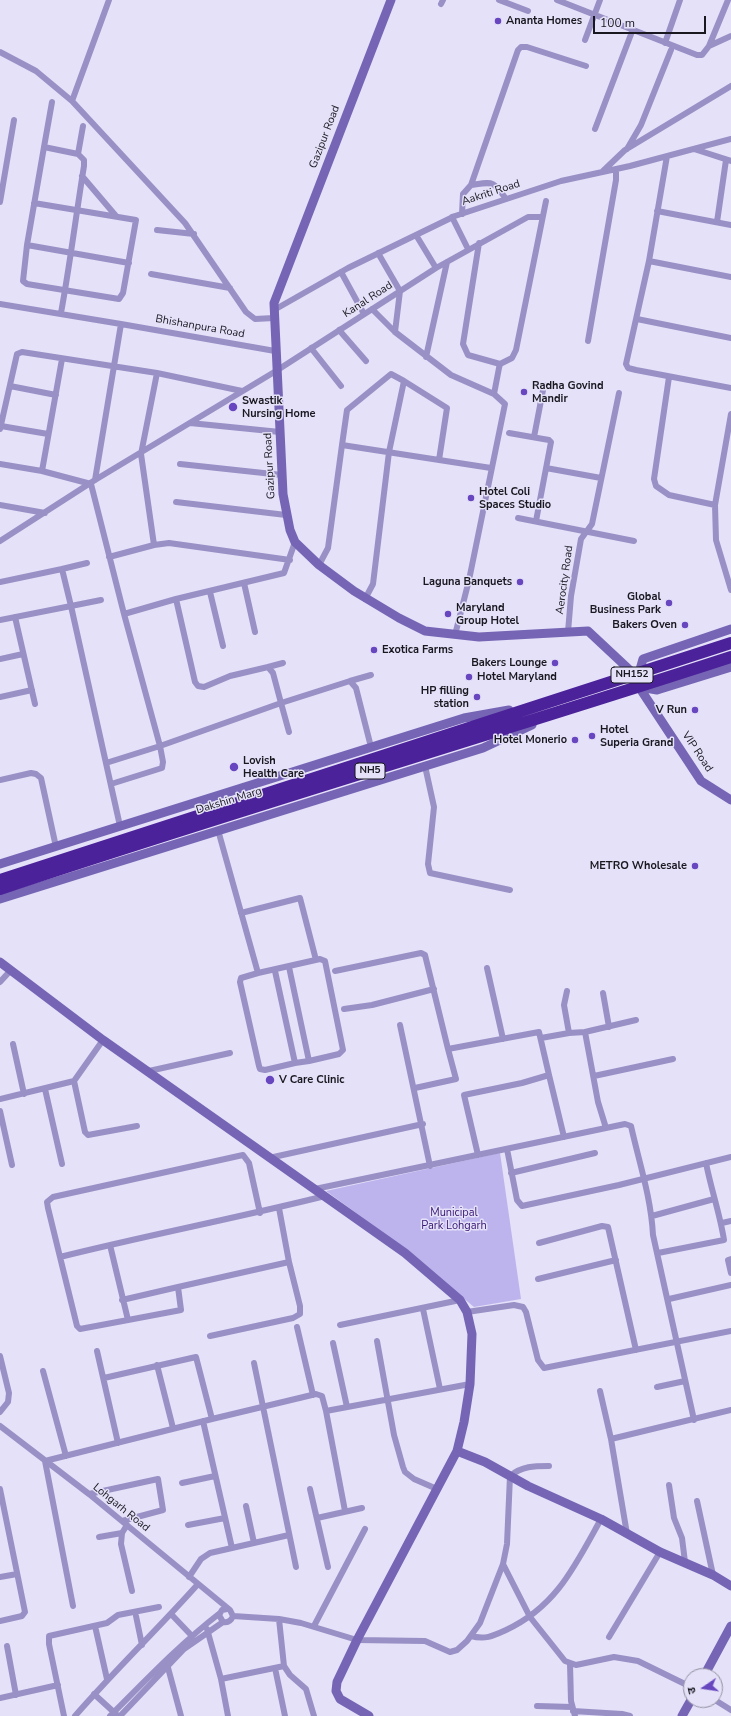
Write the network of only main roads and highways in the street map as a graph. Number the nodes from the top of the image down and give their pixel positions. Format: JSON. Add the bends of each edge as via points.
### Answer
{"nodes":[{"id":1,"x":731,"y":643,"type":"edge"},
{"id":2,"x":731,"y":657,"type":"edge"},
{"id":3,"x":534,"y":706,"type":"joint"},
{"id":4,"x":559,"y":713,"type":"joint"},
{"id":5,"x":181,"y":825,"type":"junction"},
{"id":6,"x":0,"y":880,"type":"edge"},
{"id":7,"x":0,"y":889,"type":"edge"}],
"edges":[{"from":1,"to":3,"type":"highway","number":"NH152"},
{"from":2,"to":4,"type":"highway","number":"NH152"},
{"from":3,"to":5,"type":"highway","number":"NH5"},
{"from":4,"to":5,"type":"highway","name":"Dakshin Marg","number":"NH5"},
{"from":5,"to":6,"type":"highway","number":"NH5"},
{"from":5,"to":7,"type":"highway","name":"Dakshin Marg","number":"NH5"}]}
